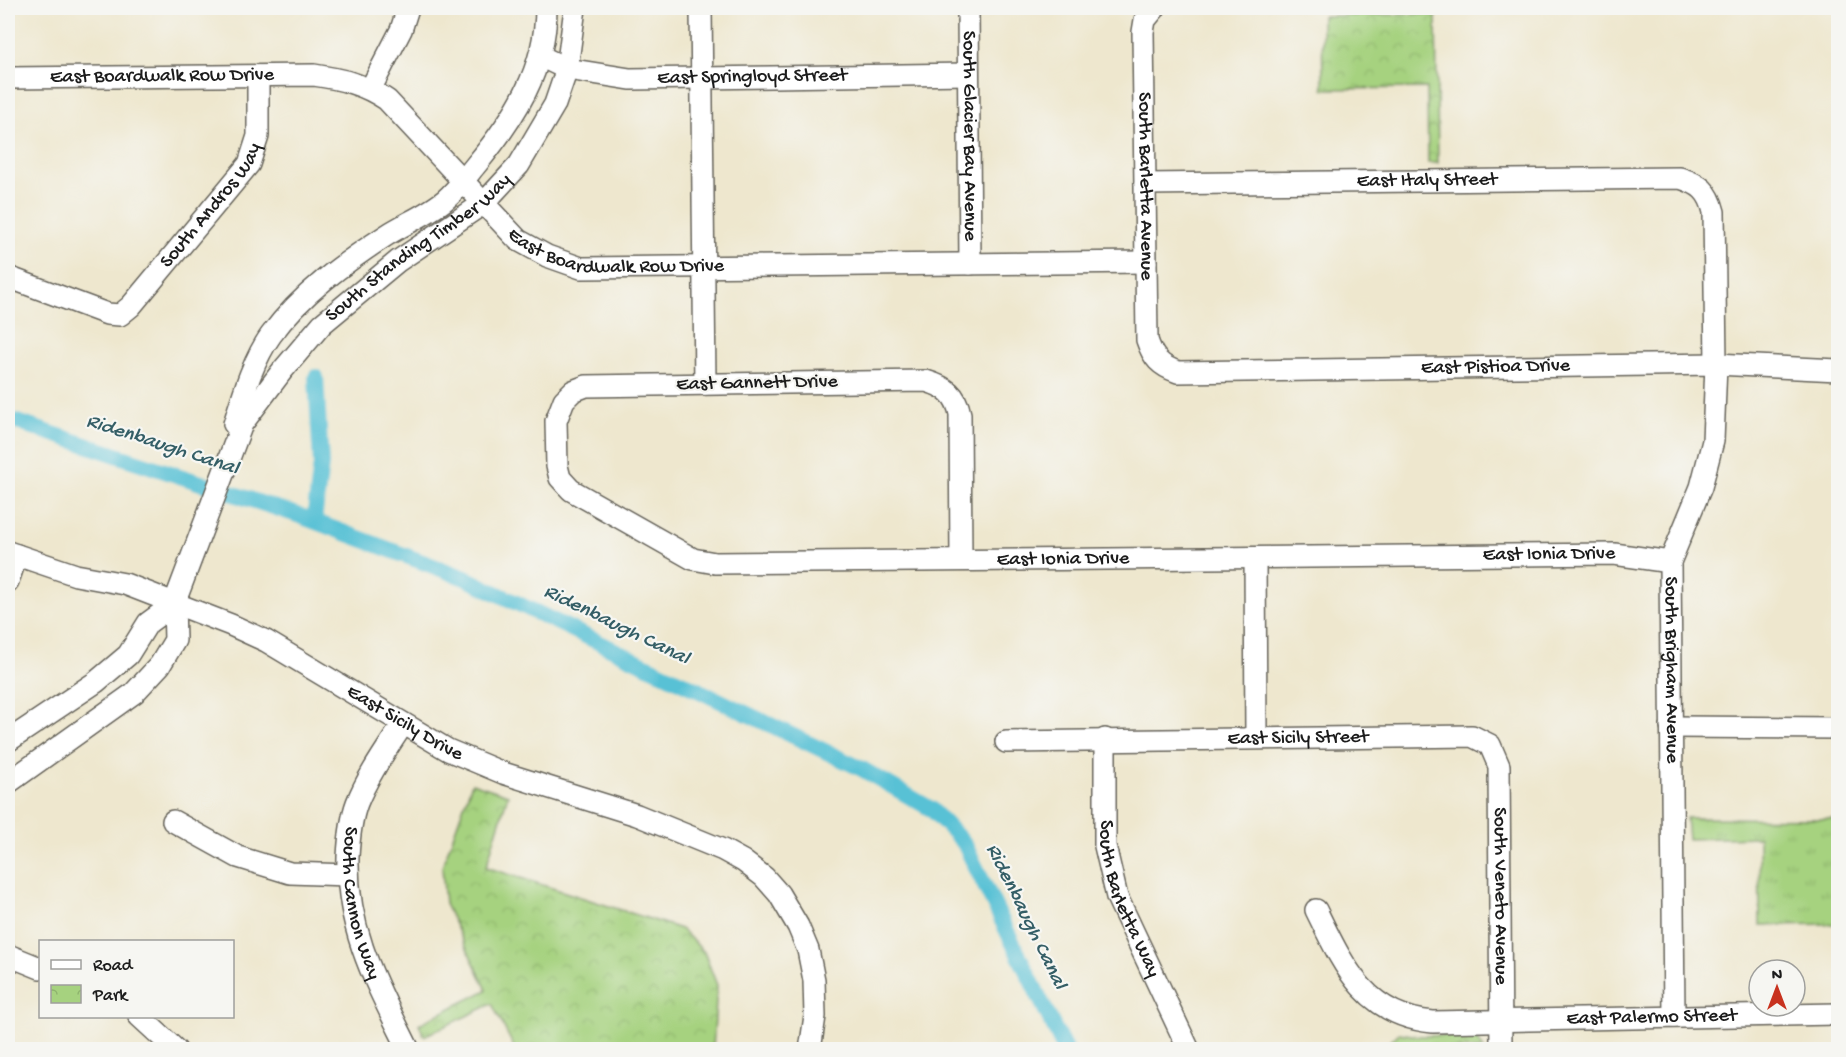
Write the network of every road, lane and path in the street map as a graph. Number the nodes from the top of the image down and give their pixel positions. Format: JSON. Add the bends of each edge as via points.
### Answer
{"nodes":[{"id":1,"x":408,"y":8,"type":"edge"},
{"id":2,"x":546,"y":8,"type":"edge"},
{"id":3,"x":575,"y":8,"type":"edge"},
{"id":4,"x":701,"y":8,"type":"edge"},
{"id":5,"x":968,"y":8,"type":"edge"},
{"id":6,"x":1153,"y":8,"type":"edge"},
{"id":7,"x":540,"y":56,"type":"junction"},
{"id":8,"x":567,"y":69,"type":"junction"},
{"id":9,"x":968,"y":74,"type":"junction"},
{"id":10,"x":258,"y":76,"type":"junction"},
{"id":11,"x":701,"y":77,"type":"junction"},
{"id":12,"x":8,"y":78,"type":"edge"},
{"id":13,"x":370,"y":88,"type":"junction"},
{"id":14,"x":463,"y":181,"type":"junction"},
{"id":15,"x":1145,"y":184,"type":"junction"},
{"id":16,"x":1705,"y":189,"type":"joint"},
{"id":17,"x":484,"y":203,"type":"junction"},
{"id":18,"x":1146,"y":262,"type":"junction"},
{"id":19,"x":970,"y":264,"type":"junction"},
{"id":20,"x":704,"y":267,"type":"junction"},
{"id":21,"x":8,"y":277,"type":"edge"},
{"id":22,"x":1157,"y":361,"type":"joint"},
{"id":23,"x":1716,"y":364,"type":"junction"},
{"id":24,"x":1839,"y":370,"type":"edge"},
{"id":25,"x":705,"y":384,"type":"junction"},
{"id":26,"x":564,"y":400,"type":"joint"},
{"id":27,"x":224,"y":471,"type":"junction"},
{"id":28,"x":12,"y":553,"type":"edge"},
{"id":29,"x":1255,"y":558,"type":"junction"},
{"id":30,"x":961,"y":560,"type":"junction"},
{"id":31,"x":1670,"y":562,"type":"junction"},
{"id":32,"x":8,"y":581,"type":"edge"},
{"id":33,"x":174,"y":604,"type":"junction"},
{"id":34,"x":403,"y":724,"type":"junction"},
{"id":35,"x":1671,"y":727,"type":"junction"},
{"id":36,"x":1839,"y":728,"type":"edge"},
{"id":37,"x":1256,"y":738,"type":"junction"},
{"id":38,"x":1105,"y":739,"type":"junction"},
{"id":39,"x":8,"y":741,"type":"edge"},
{"id":40,"x":1006,"y":742,"type":"dead end"},
{"id":41,"x":1490,"y":745,"type":"joint"},
{"id":42,"x":8,"y":783,"type":"edge"},
{"id":43,"x":174,"y":821,"type":"dead end"},
{"id":44,"x":348,"y":875,"type":"junction"},
{"id":45,"x":1316,"y":910,"type":"dead end"},
{"id":46,"x":8,"y":955,"type":"edge"},
{"id":47,"x":39,"y":968,"type":"edge"},
{"id":48,"x":1839,"y":1014,"type":"edge"},
{"id":49,"x":1674,"y":1017,"type":"junction"},
{"id":50,"x":140,"y":1018,"type":"edge"},
{"id":51,"x":1500,"y":1020,"type":"junction"},
{"id":52,"x":176,"y":1050,"type":"edge"},
{"id":53,"x":409,"y":1050,"type":"edge"},
{"id":54,"x":810,"y":1050,"type":"edge"},
{"id":55,"x":1189,"y":1050,"type":"edge"},
{"id":56,"x":1501,"y":1050,"type":"edge"}],
"edges":[{"from":1,"to":13,"type":"street","via":[[401,30]]},
{"from":2,"to":7,"type":"street","name":"South Standing Timber Way"},
{"from":3,"to":8,"type":"street","name":"South Standing Timber Way"},
{"from":4,"to":11,"type":"street"},
{"from":5,"to":9,"type":"street","name":"South Glacier Bay Avenue"},
{"from":6,"to":15,"type":"street","name":"South Barletta Avenue","via":[[1143,32]]},
{"from":7,"to":8,"type":"street","name":"East Springloyd Street"},
{"from":7,"to":14,"type":"street","name":"South Standing Timber Way","via":[[512,118]]},
{"from":8,"to":11,"type":"street","name":"East Springloyd Street","via":[[630,79]]},
{"from":8,"to":17,"type":"street","name":"South Standing Timber Way","via":[[539,134],[519,165]]},
{"from":9,"to":11,"type":"street","name":"East Springloyd Street"},
{"from":9,"to":19,"type":"street","name":"South Glacier Bay Avenue"},
{"from":10,"to":12,"type":"street","name":"East Boardwalk Row Drive"},
{"from":10,"to":13,"type":"street","name":"East Boardwalk Row Drive","via":[[314,75]]},
{"from":10,"to":21,"type":"street","name":"South Andros Way","via":[[258,136],[249,164],[120,315],[107,314]]},
{"from":11,"to":20,"type":"street"},
{"from":13,"to":14,"type":"street","name":"East Boardwalk Row Drive","via":[[387,99]]},
{"from":14,"to":17,"type":"street","name":"East Boardwalk Row Drive"},
{"from":14,"to":27,"type":"street","name":"South Standing Timber Way","via":[[446,200],[315,286],[270,336],[242,401]]},
{"from":15,"to":16,"type":"street","name":"East Italy Street","via":[[1680,178]]},
{"from":15,"to":18,"type":"street","name":"South Barletta Avenue"},
{"from":16,"to":23,"type":"street","name":"South Brigham Avenue","via":[[1714,212]]},
{"from":17,"to":20,"type":"street","name":"East Boardwalk Row Drive","via":[[518,240],[581,268]]},
{"from":17,"to":27,"type":"street","name":"South Standing Timber Way","via":[[398,261],[322,324],[242,423]]},
{"from":18,"to":19,"type":"street","name":"East Boardwalk Row Drive"},
{"from":18,"to":22,"type":"street","name":"South Barletta Avenue","via":[[1147,340]]},
{"from":19,"to":20,"type":"street","name":"East Boardwalk Row Drive"},
{"from":20,"to":25,"type":"street"},
{"from":22,"to":23,"type":"street","name":"East Pistioa Drive","via":[[1179,372]]},
{"from":23,"to":24,"type":"street","name":"East Pistioa Drive"},
{"from":23,"to":31,"type":"street","name":"South Brigham Avenue","via":[[1715,416],[1708,466]]},
{"from":25,"to":26,"type":"street","name":"East Gannett Drive","via":[[586,386]]},
{"from":25,"to":30,"type":"street","name":"East Gannett Drive","via":[[926,381],[952,393],[960,414]]},
{"from":26,"to":30,"type":"street","name":"East Ionia Drive","via":[[556,421],[560,478],[572,490],[693,559],[715,563]]},
{"from":27,"to":33,"type":"street","name":"South Standing Timber Way"},
{"from":28,"to":32,"type":"street"},
{"from":28,"to":33,"type":"street","name":"East Sicily Drive","via":[[76,575],[125,584]]},
{"from":29,"to":30,"type":"street","name":"East Ionia Drive"},
{"from":29,"to":31,"type":"street","name":"East Ionia Drive","via":[[1614,554]]},
{"from":29,"to":37,"type":"street"},
{"from":31,"to":35,"type":"street","name":"South Brigham Avenue"},
{"from":33,"to":34,"type":"street","name":"East Sicily Drive","via":[[266,641]]},
{"from":33,"to":39,"type":"street","via":[[148,623],[128,655],[96,682]]},
{"from":33,"to":42,"type":"street","name":"South Standing Timber Way","via":[[175,640],[160,665],[134,693]]},
{"from":34,"to":44,"type":"street","name":"South Cannon Way","via":[[356,804]]},
{"from":34,"to":54,"type":"street","name":"East Sicily Drive","via":[[490,769],[637,815],[723,850],[764,877],[790,911],[808,950],[815,1016]]},
{"from":35,"to":36,"type":"street"},
{"from":35,"to":49,"type":"street","name":"South Brigham Avenue"},
{"from":37,"to":38,"type":"street","name":"East Sicily Street"},
{"from":37,"to":41,"type":"street","name":"East Sicily Street","via":[[1472,736]]},
{"from":38,"to":40,"type":"street","name":"East Sicily Street"},
{"from":38,"to":55,"type":"street","name":"South Barletta Way","via":[[1105,846],[1117,897]]},
{"from":41,"to":51,"type":"street","name":"South Veneto Avenue","via":[[1499,766]]},
{"from":43,"to":44,"type":"street","via":[[238,857],[290,873]]},
{"from":44,"to":53,"type":"street","name":"South Cannon Way","via":[[350,910],[360,945]]},
{"from":45,"to":51,"type":"street","name":"East Palermo Street","via":[[1342,964],[1392,1013],[1409,1020],[1433,1022]]},
{"from":46,"to":47,"type":"street"},
{"from":48,"to":49,"type":"street","name":"East Palermo Street"},
{"from":49,"to":51,"type":"street","name":"East Palermo Street"},
{"from":50,"to":52,"type":"street"},
{"from":51,"to":56,"type":"street","name":"South Veneto Avenue"}]}
